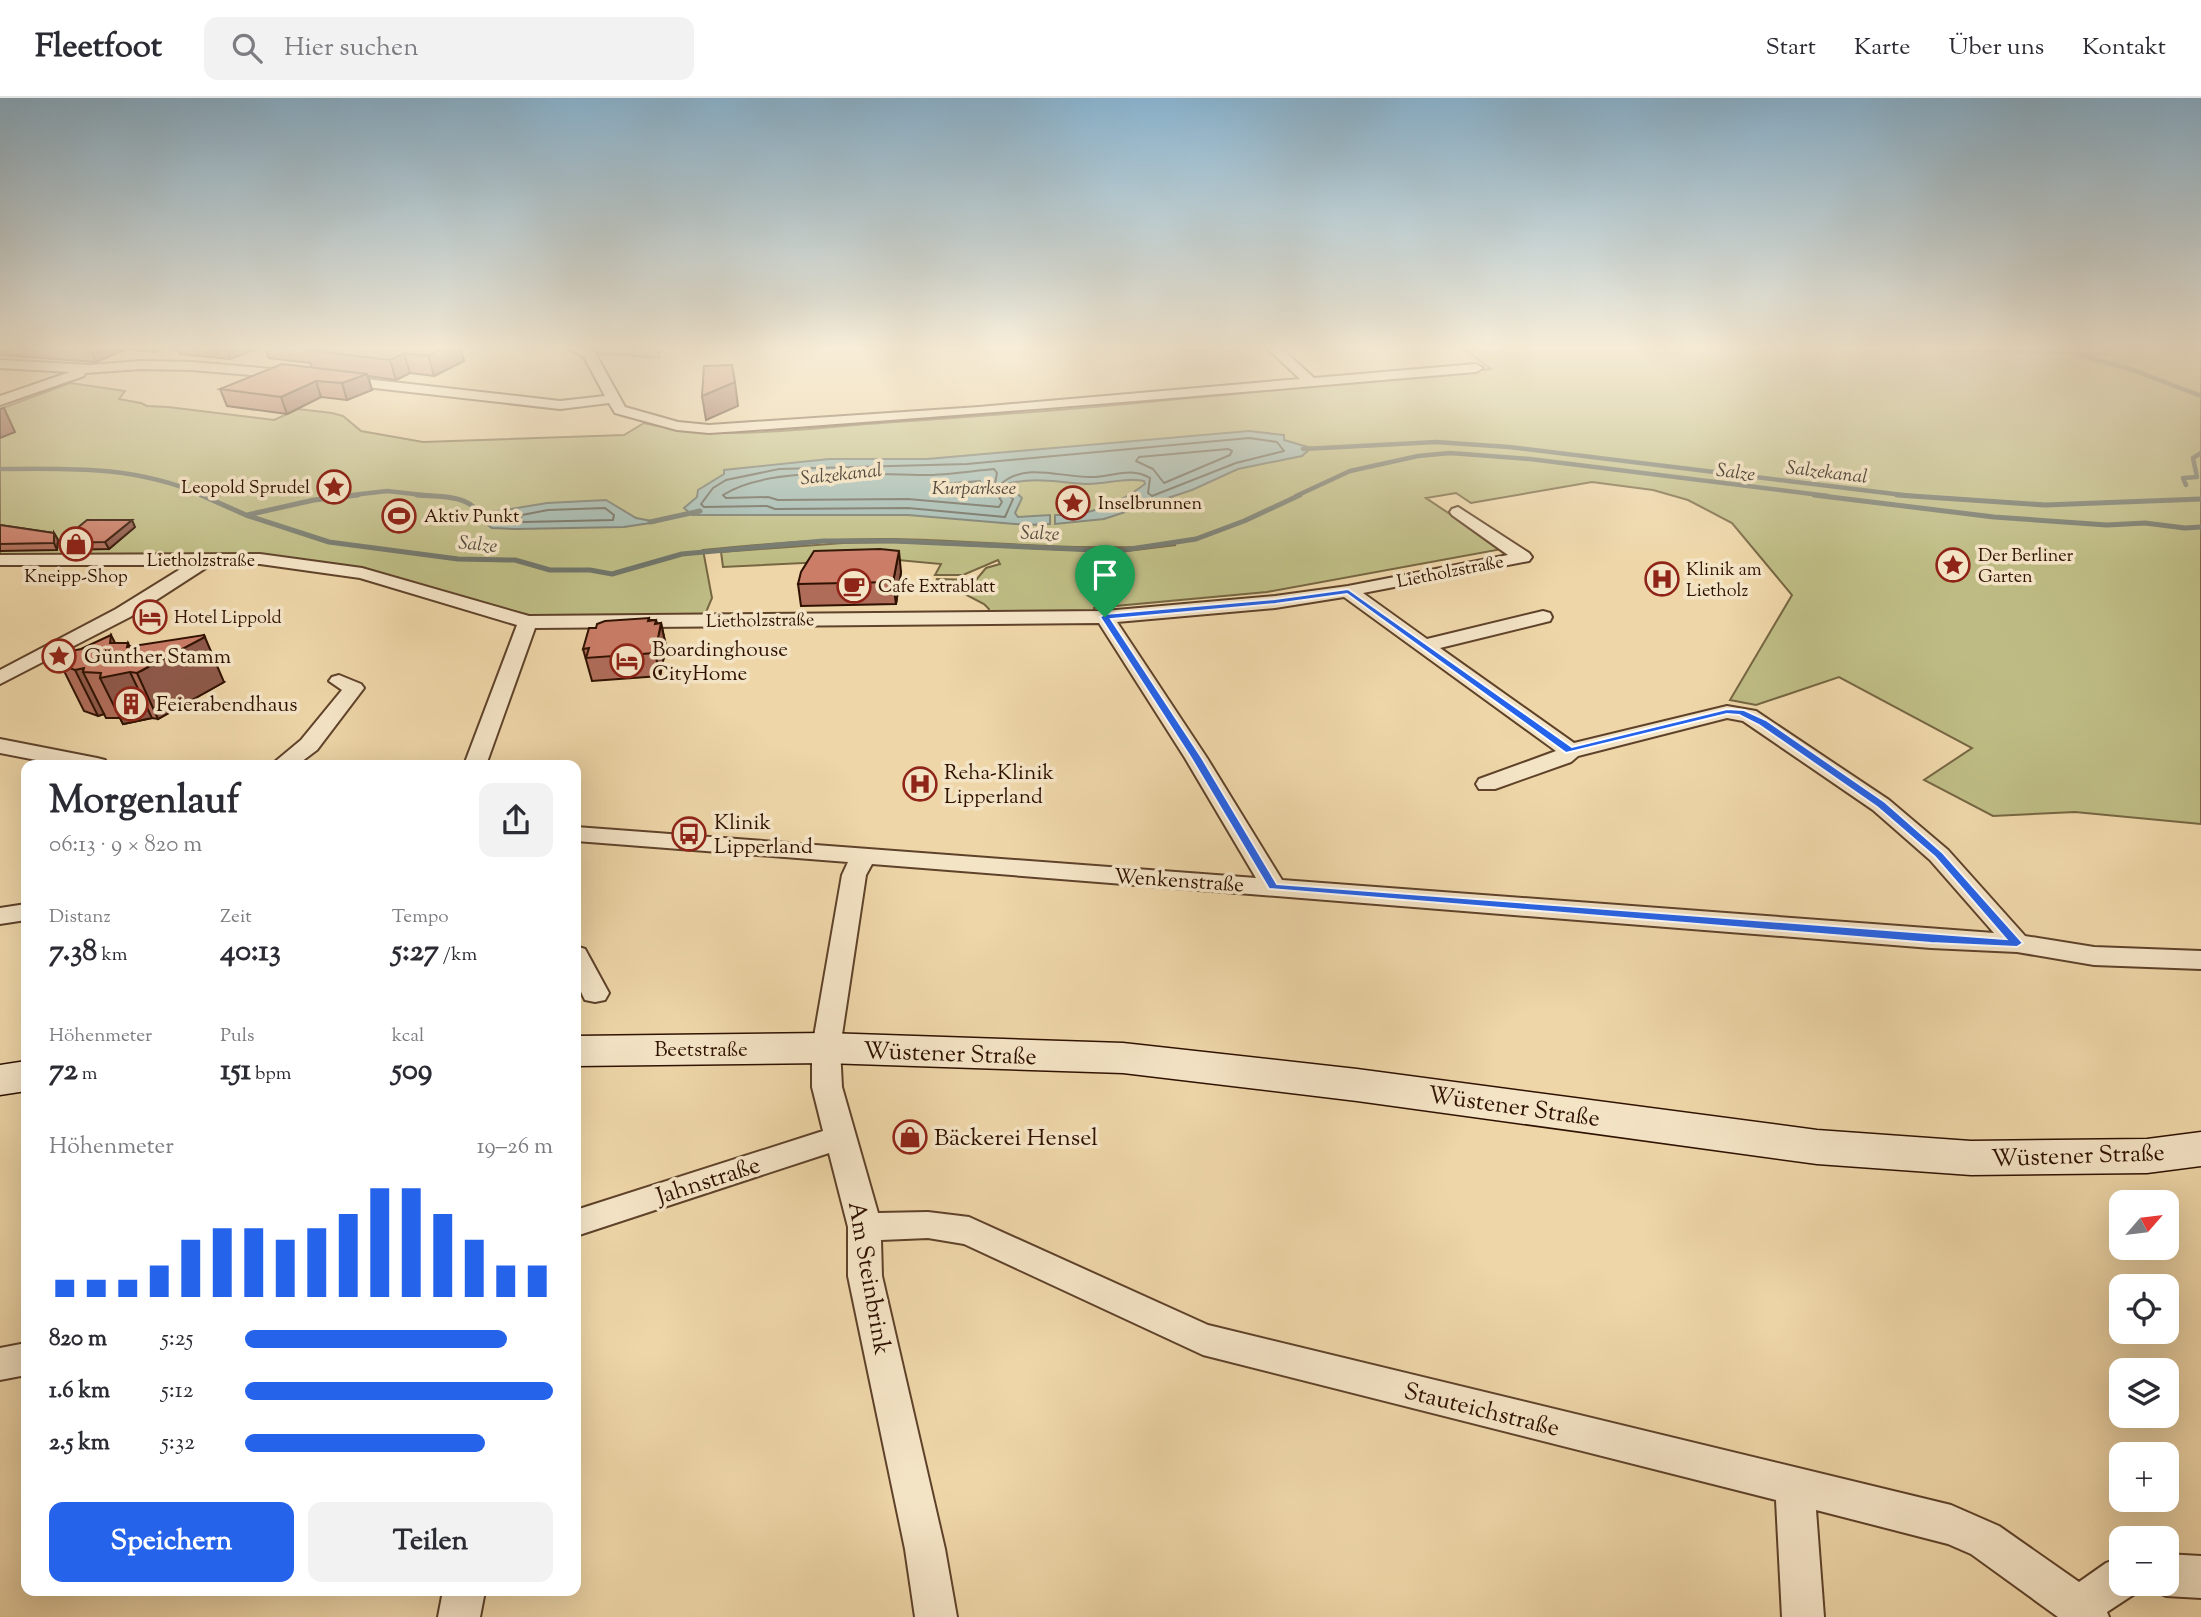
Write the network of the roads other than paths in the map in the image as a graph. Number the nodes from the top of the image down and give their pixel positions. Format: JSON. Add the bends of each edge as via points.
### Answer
{"nodes":[{"id":1,"x":645,"y":418,"type":"edge"},
{"id":2,"x":876,"y":418,"type":"edge"},
{"id":3,"x":1458,"y":512,"type":"dead end"},
{"id":4,"x":208,"y":559,"type":"junction"},
{"id":5,"x":0,"y":561,"type":"edge"},
{"id":6,"x":1348,"y":591,"type":"junction"},
{"id":7,"x":1105,"y":617,"type":"junction"},
{"id":8,"x":1543,"y":617,"type":"dead end"},
{"id":9,"x":528,"y":622,"type":"junction"},
{"id":10,"x":1423,"y":646,"type":"junction"},
{"id":11,"x":0,"y":678,"type":"edge"},
{"id":12,"x":340,"y":681,"type":"dead end"},
{"id":13,"x":0,"y":746,"type":"edge"},
{"id":14,"x":1570,"y":751,"type":"junction"},
{"id":15,"x":71,"y":760,"type":"edge"},
{"id":16,"x":289,"y":760,"type":"edge"},
{"id":17,"x":477,"y":760,"type":"edge"},
{"id":18,"x":1487,"y":784,"type":"dead end"},
{"id":19,"x":581,"y":834,"type":"edge"},
{"id":20,"x":863,"y":858,"type":"junction"},
{"id":21,"x":1273,"y":887,"type":"junction"},
{"id":22,"x":21,"y":913,"type":"edge"},
{"id":23,"x":0,"y":916,"type":"edge"},
{"id":24,"x":2017,"y":943,"type":"junction"},
{"id":25,"x":2201,"y":960,"type":"edge"},
{"id":26,"x":581,"y":965,"type":"edge"},
{"id":27,"x":595,"y":993,"type":"dead end"},
{"id":28,"x":826,"y":1048,"type":"junction"},
{"id":29,"x":581,"y":1051,"type":"edge"},
{"id":30,"x":21,"y":1077,"type":"edge"},
{"id":31,"x":0,"y":1080,"type":"edge"},
{"id":32,"x":841,"y":1137,"type":"junction"},
{"id":33,"x":2201,"y":1149,"type":"edge"},
{"id":34,"x":581,"y":1221,"type":"edge"},
{"id":35,"x":865,"y":1227,"type":"junction"},
{"id":36,"x":21,"y":1360,"type":"edge"},
{"id":37,"x":0,"y":1364,"type":"edge"},
{"id":38,"x":1795,"y":1488,"type":"junction"},
{"id":39,"x":2179,"y":1576,"type":"edge"},
{"id":40,"x":2201,"y":1577,"type":"edge"},
{"id":41,"x":2109,"y":1589,"type":"edge"},
{"id":42,"x":463,"y":1596,"type":"edge"},
{"id":43,"x":2083,"y":1612,"type":"edge"},
{"id":44,"x":459,"y":1617,"type":"edge"},
{"id":45,"x":936,"y":1617,"type":"edge"},
{"id":46,"x":1803,"y":1617,"type":"edge"}],
"edges":[{"from":1,"to":2,"type":"street","via":[[709,429]]},
{"from":3,"to":6,"type":"street","name":"Lietholzstraße","via":[[1523,557]]},
{"from":4,"to":5,"type":"street","name":"Lietholzstraße"},
{"from":4,"to":9,"type":"street","name":"Lietholzstraße","via":[[260,559],[342,569]]},
{"from":4,"to":11,"type":"street","via":[[123,613]]},
{"from":6,"to":7,"type":"street","name":"Lietholzstraße"},
{"from":6,"to":10,"type":"street"},
{"from":7,"to":9,"type":"street","name":"Lietholzstraße"},
{"from":7,"to":21,"type":"street"},
{"from":8,"to":10,"type":"street"},
{"from":9,"to":17,"type":"street"},
{"from":10,"to":14,"type":"street"},
{"from":12,"to":16,"type":"street","via":[[354,688],[309,745]]},
{"from":13,"to":15,"type":"street"},
{"from":14,"to":18,"type":"street"},
{"from":14,"to":24,"type":"street","via":[[1727,712],[1749,715],[1881,805],[1939,855]]},
{"from":19,"to":20,"type":"street","name":"Wenkenstraße"},
{"from":20,"to":21,"type":"street","name":"Wenkenstraße"},
{"from":20,"to":28,"type":"street","name":"Am Steinbrink","via":[[854,875]]},
{"from":21,"to":24,"type":"street","name":"Wenkenstraße"},
{"from":22,"to":23,"type":"street"},
{"from":24,"to":25,"type":"street","name":"Wenkenstraße","via":[[2094,956]]},
{"from":26,"to":27,"type":"street"},
{"from":28,"to":29,"type":"main road","name":"Beetstraße"},
{"from":28,"to":32,"type":"street","name":"Am Steinbrink","via":[[827,1087]]},
{"from":28,"to":33,"type":"main road","name":"Wüstener Straße","via":[[1123,1059],[1357,1085],[1817,1147],[1971,1158],[2147,1156]]},
{"from":30,"to":31,"type":"main road"},
{"from":32,"to":34,"type":"street","name":"Jahnstraße"},
{"from":32,"to":35,"type":"street","name":"Am Steinbrink"},
{"from":35,"to":38,"type":"street","name":"Stauteichstraße","via":[[928,1225],[969,1231],[1203,1339]]},
{"from":35,"to":45,"type":"street","name":"Am Steinbrink","via":[[865,1276]]},
{"from":36,"to":37,"type":"street"},
{"from":38,"to":43,"type":"street","name":"Stauteichstraße","via":[[1951,1525],[1985,1540]]},
{"from":38,"to":46,"type":"street"},
{"from":39,"to":40,"type":"street"},
{"from":41,"to":43,"type":"street"},
{"from":42,"to":44,"type":"street"}]}
